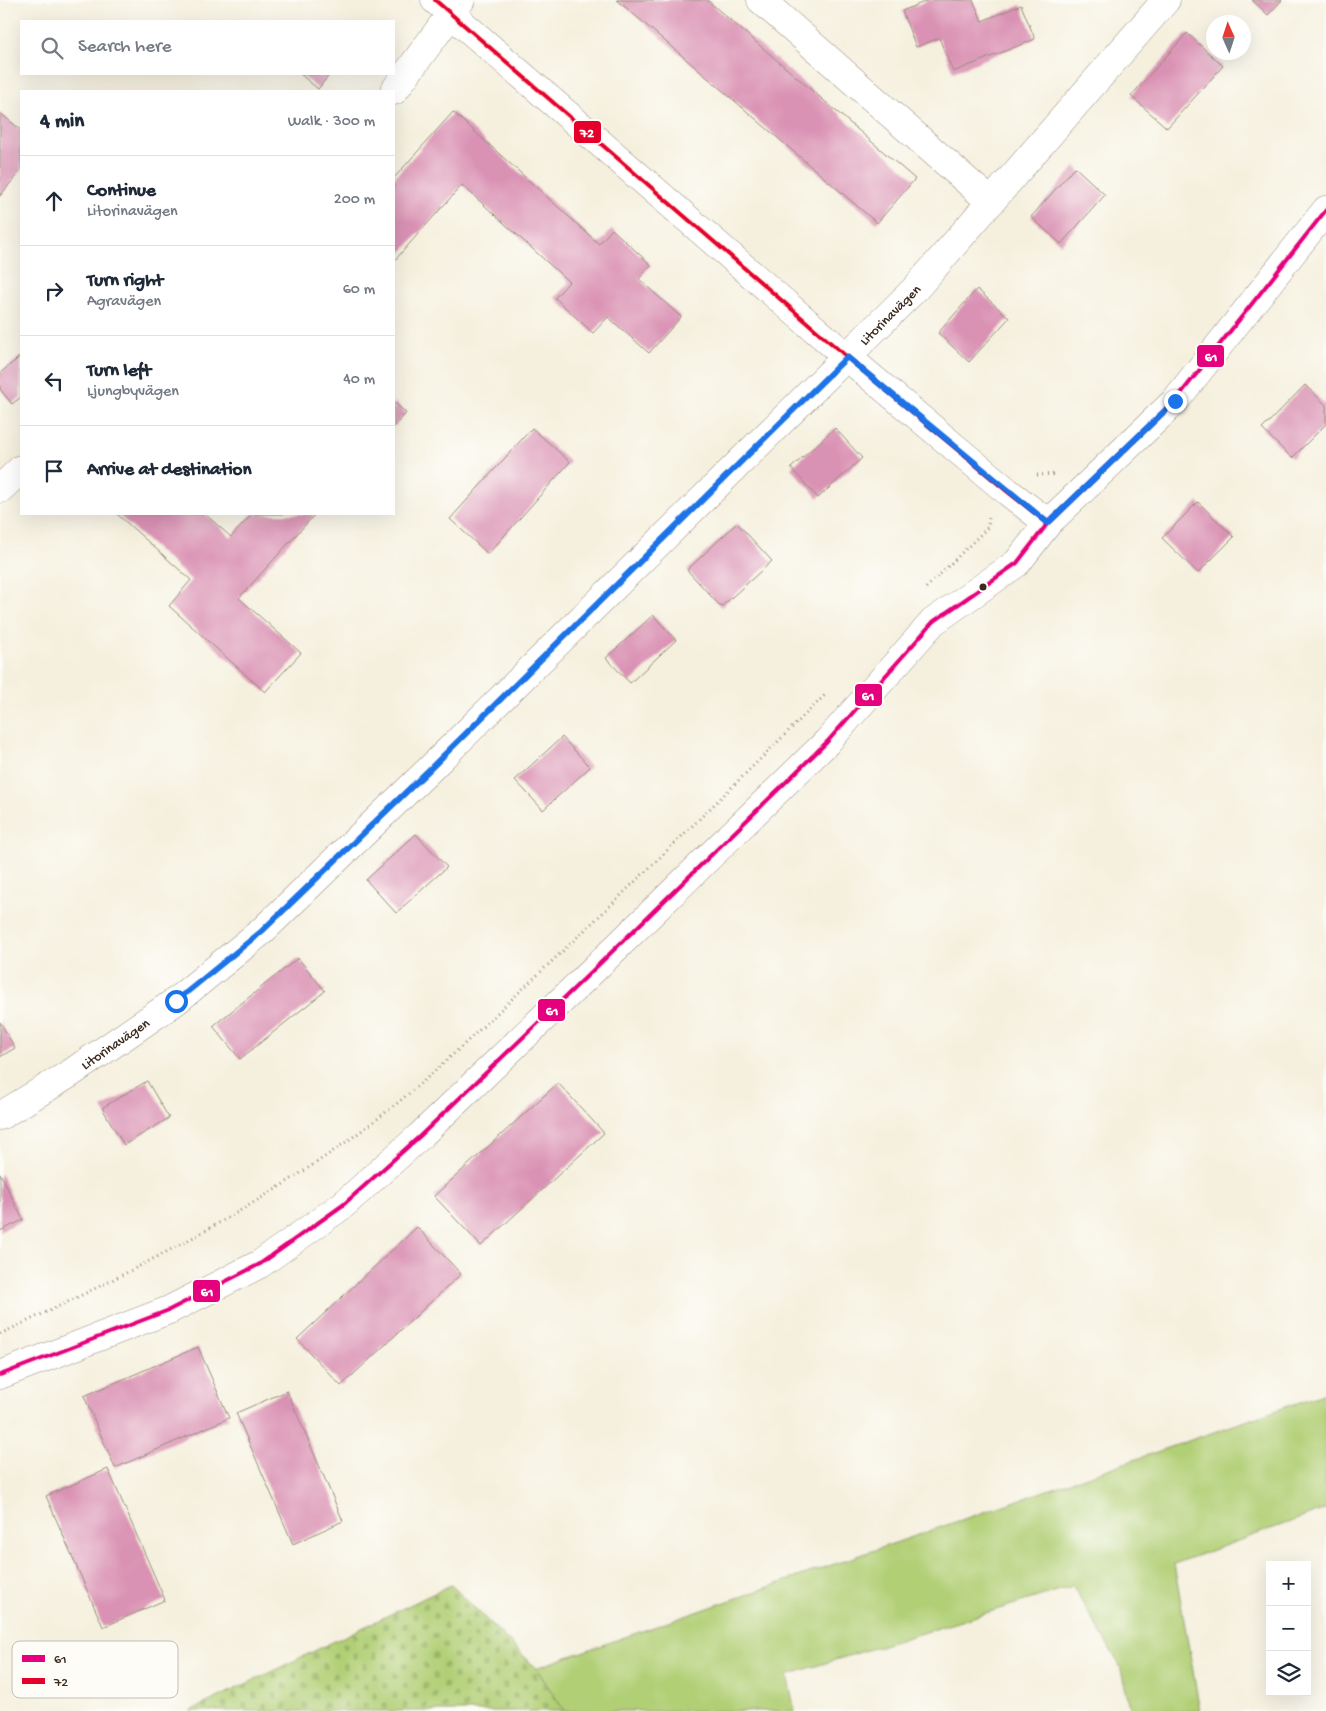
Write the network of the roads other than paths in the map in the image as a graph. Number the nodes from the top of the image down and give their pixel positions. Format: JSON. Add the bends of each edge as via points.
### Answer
{"nodes":[{"id":1,"x":761,"y":0,"type":"edge"},
{"id":2,"x":1166,"y":0,"type":"edge"},
{"id":3,"x":449,"y":5,"type":"edge"},
{"id":4,"x":395,"y":90,"type":"edge"},
{"id":5,"x":991,"y":202,"type":"junction"},
{"id":6,"x":1326,"y":210,"type":"edge"},
{"id":7,"x":847,"y":357,"type":"junction"},
{"id":8,"x":20,"y":470,"type":"edge"},
{"id":9,"x":0,"y":489,"type":"edge"},
{"id":10,"x":1048,"y":523,"type":"junction"},
{"id":11,"x":0,"y":1116,"type":"edge"},
{"id":12,"x":0,"y":1375,"type":"edge"}],
"edges":[{"from":1,"to":5,"type":"street"},
{"from":2,"to":5,"type":"street","name":"Litorinavägen"},
{"from":3,"to":4,"type":"street"},
{"from":3,"to":7,"type":"street"},
{"from":5,"to":7,"type":"street","name":"Litorinavägen","via":[[916,288]]},
{"from":6,"to":10,"type":"street","via":[[1175,401]]},
{"from":7,"to":10,"type":"street"},
{"from":7,"to":11,"type":"street","name":"Litorinavägen","via":[[262,931],[176,1001],[71,1073]]},
{"from":8,"to":9,"type":"street"},
{"from":10,"to":12,"type":"street","via":[[1017,563],[933,622],[827,742],[586,978],[343,1205],[260,1264],[170,1310]]}]}
